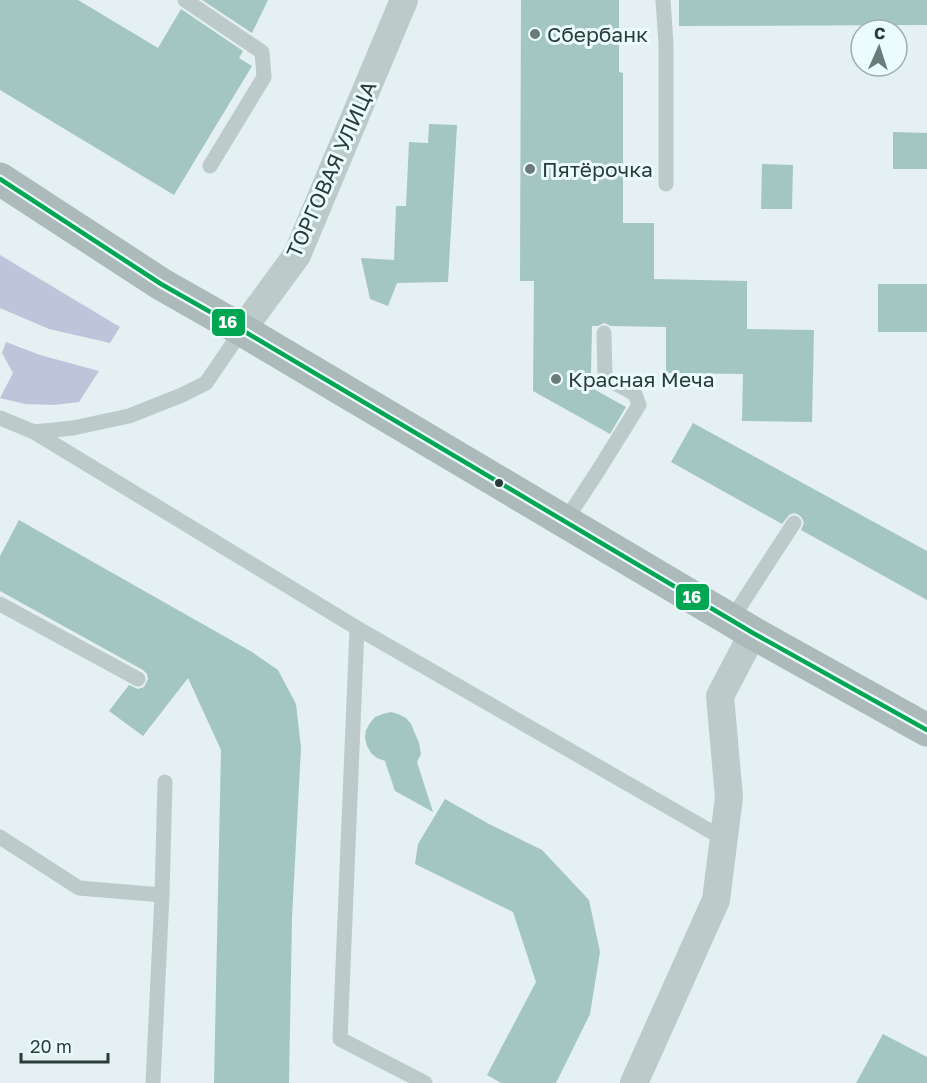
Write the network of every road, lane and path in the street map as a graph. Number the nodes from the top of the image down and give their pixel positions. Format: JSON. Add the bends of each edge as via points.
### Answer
{"nodes":[{"id":1,"x":185,"y":0,"type":"edge"},
{"id":2,"x":404,"y":0,"type":"edge"},
{"id":3,"x":663,"y":0,"type":"edge"},
{"id":4,"x":210,"y":166,"type":"dead end"},
{"id":5,"x":0,"y":179,"type":"edge"},
{"id":6,"x":666,"y":184,"type":"dead end"},
{"id":7,"x":242,"y":330,"type":"junction"},
{"id":8,"x":604,"y":333,"type":"dead end"},
{"id":9,"x":0,"y":418,"type":"edge"},
{"id":10,"x":34,"y":432,"type":"junction"},
{"id":11,"x":565,"y":521,"type":"junction"},
{"id":12,"x":794,"y":523,"type":"dead end"},
{"id":13,"x":0,"y":604,"type":"edge"},
{"id":14,"x":742,"y":626,"type":"junction"},
{"id":15,"x":357,"y":627,"type":"junction"},
{"id":16,"x":138,"y":679,"type":"dead end"},
{"id":17,"x":927,"y":730,"type":"edge"},
{"id":18,"x":165,"y":782,"type":"dead end"},
{"id":19,"x":0,"y":837,"type":"edge"},
{"id":20,"x":724,"y":839,"type":"junction"},
{"id":21,"x":162,"y":895,"type":"junction"},
{"id":22,"x":153,"y":1083,"type":"edge"},
{"id":23,"x":425,"y":1083,"type":"edge"},
{"id":24,"x":634,"y":1083,"type":"edge"}],
"edges":[{"from":1,"to":4,"type":"lane","via":[[262,52],[264,77]]},
{"from":2,"to":7,"type":"street","name":"ТОРГОВАЯ УЛИЦА","via":[[297,255]]},
{"from":3,"to":6,"type":"lane"},
{"from":5,"to":7,"type":"main road","via":[[161,284]]},
{"from":7,"to":10,"type":"lane","via":[[206,383],[182,395],[129,416]]},
{"from":7,"to":11,"type":"main road"},
{"from":8,"to":11,"type":"lane","via":[[605,378],[635,394],[639,405]]},
{"from":9,"to":10,"type":"lane"},
{"from":10,"to":15,"type":"lane"},
{"from":11,"to":14,"type":"main road"},
{"from":12,"to":14,"type":"lane"},
{"from":13,"to":16,"type":"lane"},
{"from":14,"to":17,"type":"main road"},
{"from":14,"to":20,"type":"street","via":[[720,696],[729,797]]},
{"from":15,"to":20,"type":"lane"},
{"from":15,"to":23,"type":"lane","via":[[340,1039]]},
{"from":18,"to":21,"type":"lane"},
{"from":19,"to":21,"type":"lane","via":[[79,888]]},
{"from":20,"to":24,"type":"street","via":[[716,900]]},
{"from":21,"to":22,"type":"lane"}]}
